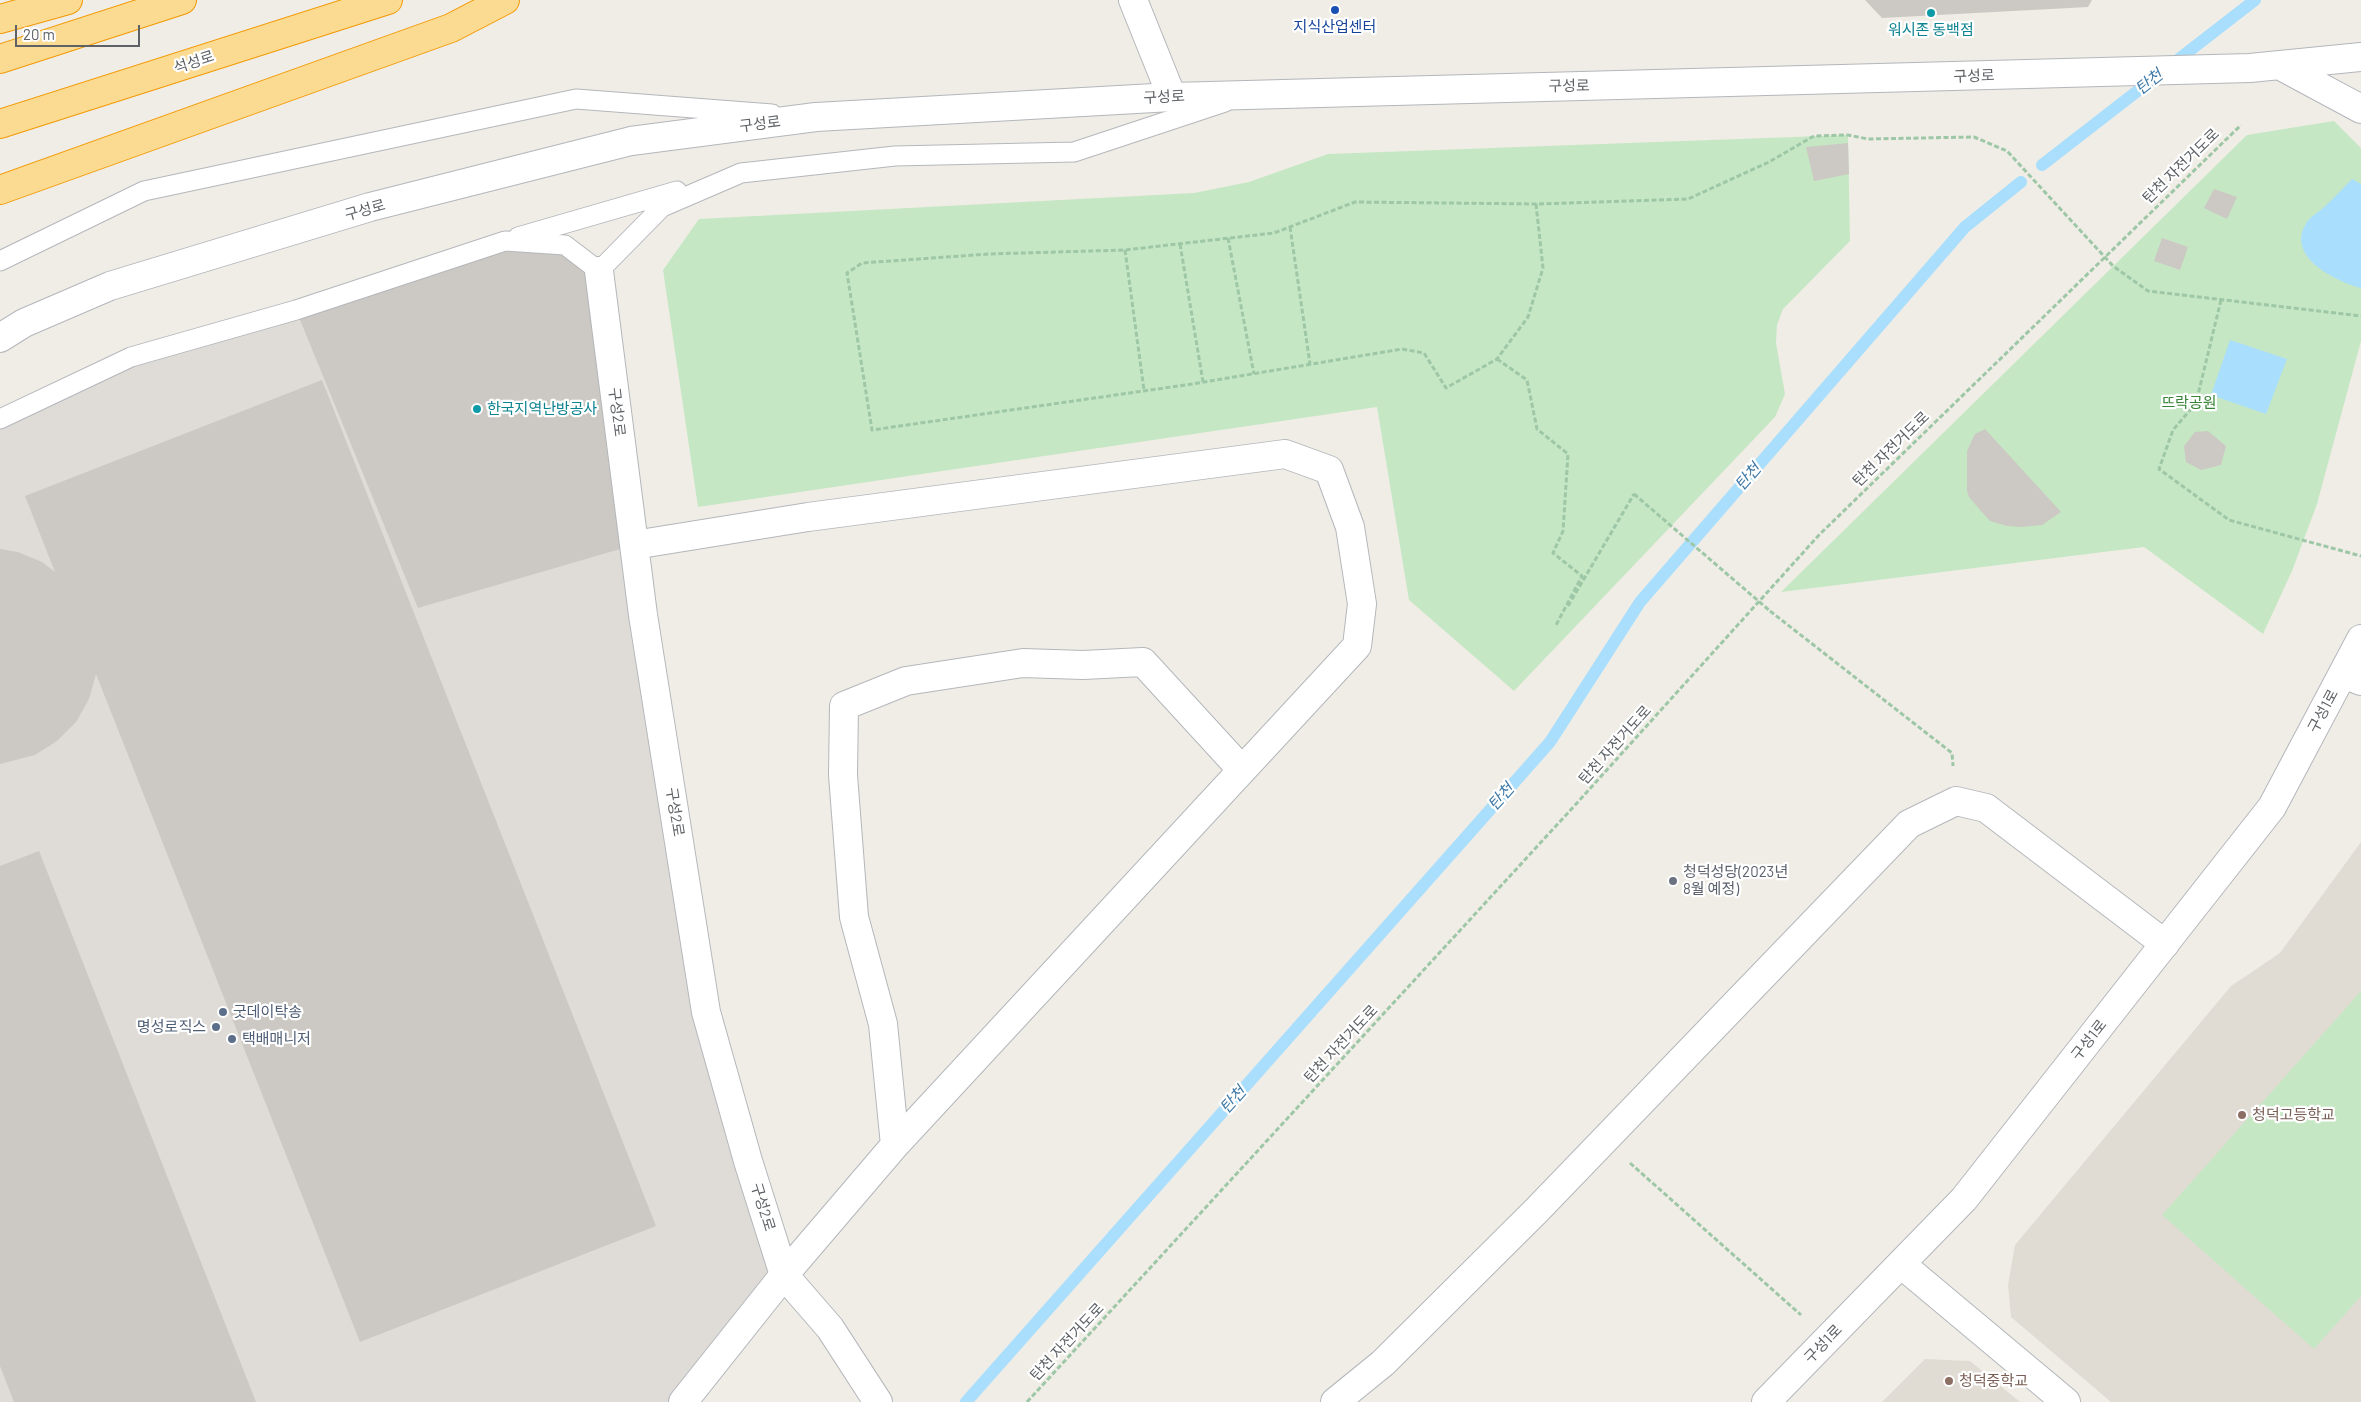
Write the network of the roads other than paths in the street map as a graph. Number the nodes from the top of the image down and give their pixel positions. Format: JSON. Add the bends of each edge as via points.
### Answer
{"nodes":[{"id":1,"x":68,"y":0,"type":"edge"},
{"id":2,"x":182,"y":0,"type":"edge"},
{"id":3,"x":388,"y":0,"type":"edge"},
{"id":4,"x":505,"y":0,"type":"edge"},
{"id":5,"x":1132,"y":0,"type":"edge"},
{"id":6,"x":0,"y":19,"type":"edge"},
{"id":7,"x":2361,"y":57,"type":"edge"},
{"id":8,"x":0,"y":59,"type":"edge"},
{"id":9,"x":2279,"y":66,"type":"junction"},
{"id":10,"x":1248,"y":95,"type":"junction"},
{"id":11,"x":1172,"y":96,"type":"junction"},
{"id":12,"x":2361,"y":109,"type":"edge"},
{"id":13,"x":816,"y":117,"type":"junction"},
{"id":14,"x":0,"y":124,"type":"edge"},
{"id":15,"x":741,"y":173,"type":"junction"},
{"id":16,"x":0,"y":190,"type":"edge"},
{"id":17,"x":505,"y":241,"type":"junction"},
{"id":18,"x":0,"y":261,"type":"edge"},
{"id":19,"x":599,"y":271,"type":"junction"},
{"id":20,"x":0,"y":338,"type":"edge"},
{"id":21,"x":0,"y":419,"type":"edge"},
{"id":22,"x":634,"y":545,"type":"junction"},
{"id":23,"x":2361,"y":639,"type":"edge"},
{"id":24,"x":2352,"y":677,"type":"edge"},
{"id":25,"x":1242,"y":770,"type":"junction"},
{"id":26,"x":2165,"y":944,"type":"junction"},
{"id":27,"x":895,"y":1145,"type":"junction"},
{"id":28,"x":1901,"y":1264,"type":"junction"},
{"id":29,"x":784,"y":1274,"type":"junction"},
{"id":30,"x":683,"y":1402,"type":"edge"},
{"id":31,"x":878,"y":1402,"type":"edge"},
{"id":32,"x":1336,"y":1402,"type":"edge"},
{"id":33,"x":1766,"y":1402,"type":"edge"},
{"id":34,"x":2066,"y":1402,"type":"edge"}],
"edges":[{"from":1,"to":6,"type":"highway"},
{"from":2,"to":8,"type":"highway"},
{"from":3,"to":14,"type":"highway","name":"석성로"},
{"from":4,"to":16,"type":"highway","via":[[451,28]]},
{"from":5,"to":11,"type":"street"},
{"from":7,"to":9,"type":"street","name":"구성로"},
{"from":9,"to":10,"type":"street","name":"구성로"},
{"from":9,"to":12,"type":"street"},
{"from":10,"to":11,"type":"street","name":"구성로"},
{"from":10,"to":15,"type":"lane","via":[[1074,152],[895,156]]},
{"from":11,"to":13,"type":"street","name":"구성로"},
{"from":13,"to":18,"type":"lane","via":[[576,99],[144,191]]},
{"from":13,"to":20,"type":"street","name":"구성로","via":[[631,141],[370,207],[110,286],[24,323]]},
{"from":15,"to":17,"type":"lane"},
{"from":15,"to":19,"type":"lane","via":[[662,208]]},
{"from":17,"to":19,"type":"lane","via":[[565,245]]},
{"from":17,"to":21,"type":"lane","via":[[296,310],[131,357]]},
{"from":19,"to":22,"type":"street","name":"구성2로"},
{"from":22,"to":25,"type":"street","via":[[808,517],[1285,454],[1329,470],[1350,527],[1362,604],[1357,646]]},
{"from":22,"to":29,"type":"street","name":"구성2로","via":[[706,1012]]},
{"from":23,"to":24,"type":"street","name":"구성1로"},
{"from":24,"to":26,"type":"street","name":"구성1로","via":[[2272,807]]},
{"from":25,"to":27,"type":"street"},
{"from":25,"to":27,"type":"street","via":[[1143,662],[1084,665],[1023,662],[906,681],[844,706],[843,775],[854,917],[883,1024]]},
{"from":26,"to":28,"type":"street","name":"구성1로","via":[[1964,1199]]},
{"from":26,"to":32,"type":"street","via":[[1986,808],[1956,801],[1909,824],[1536,1211],[1383,1363]]},
{"from":27,"to":29,"type":"street"},
{"from":28,"to":33,"type":"street","name":"구성1로"},
{"from":28,"to":34,"type":"street"},
{"from":29,"to":30,"type":"street"},
{"from":29,"to":31,"type":"street","name":"구성2로","via":[[830,1328]]}]}
